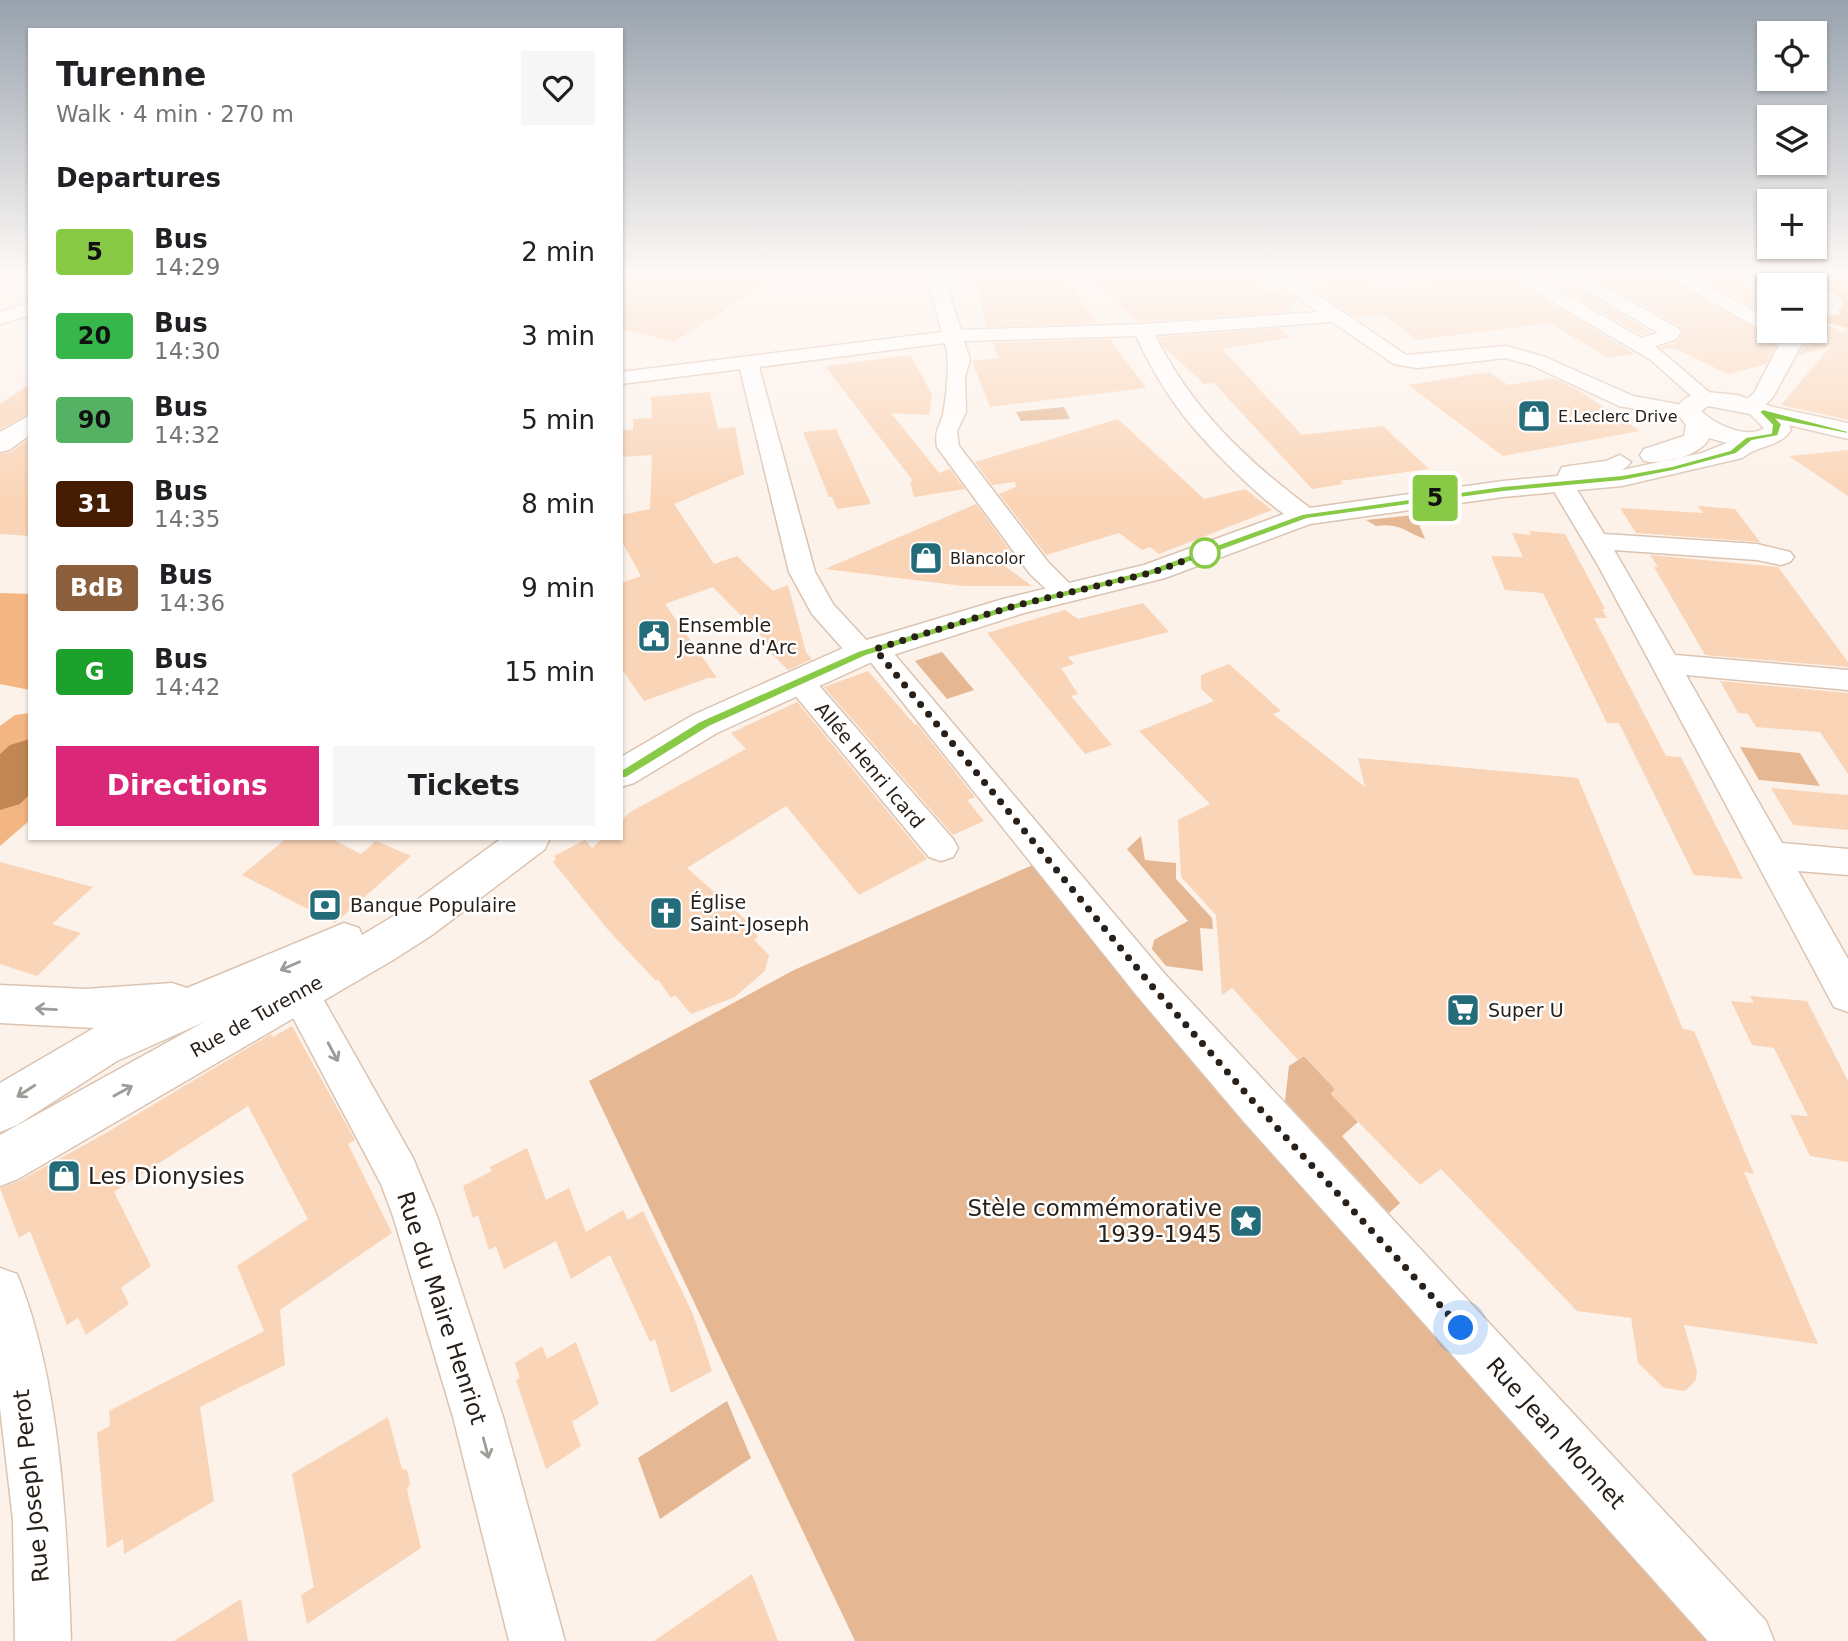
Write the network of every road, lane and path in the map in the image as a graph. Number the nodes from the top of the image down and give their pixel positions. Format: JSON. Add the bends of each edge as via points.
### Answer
{"nodes":[{"id":1,"x":838,"y":351,"type":"edge"},
{"id":2,"x":957,"y":351,"type":"edge"},
{"id":3,"x":1151,"y":351,"type":"edge"},
{"id":4,"x":1387,"y":351,"type":"edge"},
{"id":5,"x":1647,"y":351,"type":"edge"},
{"id":6,"x":1788,"y":351,"type":"edge"},
{"id":7,"x":748,"y":362,"type":"junction"},
{"id":8,"x":623,"y":378,"type":"edge"},
{"id":9,"x":1757,"y":409,"type":"junction"},
{"id":10,"x":1698,"y":412,"type":"junction"},
{"id":11,"x":28,"y":424,"type":"edge"},
{"id":12,"x":1848,"y":431,"type":"edge"},
{"id":13,"x":1758,"y":438,"type":"junction"},
{"id":14,"x":1848,"y":439,"type":"edge"},
{"id":15,"x":0,"y":444,"type":"edge"},
{"id":16,"x":1620,"y":462,"type":"junction"},
{"id":17,"x":1567,"y":483,"type":"junction"},
{"id":18,"x":1305,"y":516,"type":"junction"},
{"id":19,"x":1597,"y":541,"type":"junction"},
{"id":20,"x":1781,"y":557,"type":"dead end"},
{"id":21,"x":1067,"y":594,"type":"junction"},
{"id":22,"x":869,"y":651,"type":"junction"},
{"id":23,"x":1666,"y":664,"type":"junction"},
{"id":24,"x":1848,"y":680,"type":"edge"},
{"id":25,"x":799,"y":681,"type":"junction"},
{"id":26,"x":624,"y":768,"type":"edge"},
{"id":27,"x":517,"y":848,"type":"edge"},
{"id":28,"x":941,"y":848,"type":"dead end"},
{"id":29,"x":1769,"y":855,"type":"junction"},
{"id":30,"x":1848,"y":862,"type":"edge"},
{"id":31,"x":299,"y":993,"type":"junction"},
{"id":32,"x":1848,"y":995,"type":"edge"},
{"id":33,"x":0,"y":1004,"type":"edge"},
{"id":34,"x":94,"y":1029,"type":"junction"},
{"id":35,"x":0,"y":1108,"type":"edge"},
{"id":36,"x":0,"y":1145,"type":"edge"},
{"id":37,"x":0,"y":1162,"type":"edge"},
{"id":38,"x":0,"y":1291,"type":"edge"},
{"id":39,"x":43,"y":1641,"type":"edge"},
{"id":40,"x":537,"y":1641,"type":"edge"},
{"id":41,"x":1746,"y":1641,"type":"edge"}],
"edges":[{"from":1,"to":7,"type":"street"},
{"from":2,"to":21,"type":"street","via":[[960,360],[955,412],[946,431],[948,447],[1039,568]]},
{"from":3,"to":18,"type":"street","via":[[1197,420]]},
{"from":4,"to":10,"type":"street","via":[[1401,360],[1417,362],[1506,352],[1538,360],[1627,401]]},
{"from":5,"to":10,"type":"street","via":[[1673,367]]},
{"from":6,"to":9,"type":"street"},
{"from":7,"to":8,"type":"street"},
{"from":7,"to":22,"type":"street","name":"Rue Jean Monnet","via":[[802,572],[822,608]]},
{"from":9,"to":10,"type":"main road"},
{"from":9,"to":12,"type":"main road","via":[[1785,420]]},
{"from":9,"to":13,"type":"main road","via":[[1777,424],[1778,430]]},
{"from":10,"to":13,"type":"main road","via":[[1722,434]]},
{"from":10,"to":16,"type":"main road","via":[[1696,440],[1685,447]]},
{"from":11,"to":15,"type":"main road"},
{"from":13,"to":14,"type":"main road"},
{"from":13,"to":17,"type":"main road","via":[[1733,452],[1673,468]]},
{"from":16,"to":17,"type":"street","via":[[1570,472]]},
{"from":16,"to":18,"type":"main road","via":[[1412,483],[1340,499]]},
{"from":17,"to":18,"type":"main road"},
{"from":17,"to":19,"type":"street","via":[[1564,488]]},
{"from":18,"to":21,"type":"main road","via":[[1154,572]]},
{"from":19,"to":20,"type":"street"},
{"from":19,"to":23,"type":"street"},
{"from":21,"to":22,"type":"main road"},
{"from":22,"to":25,"type":"main road"},
{"from":22,"to":41,"type":"street","name":"Rue Jean Monnet","via":[[1259,1108]]},
{"from":23,"to":24,"type":"street"},
{"from":23,"to":29,"type":"street"},
{"from":25,"to":26,"type":"main road"},
{"from":25,"to":28,"type":"street","name":"Allée Henri Icard"},
{"from":27,"to":31,"type":"main road","name":"Rue de Turenne","via":[[417,923]]},
{"from":27,"to":34,"type":"main road","name":"Rue de Turenne","one_way":true,"via":[[448,878],[341,943],[215,996]]},
{"from":29,"to":30,"type":"street"},
{"from":29,"to":32,"type":"street"},
{"from":37,"to":31,"type":"main road","name":"Rue de Turenne","one_way":true},
{"from":31,"to":40,"type":"street","name":"Rue du Maire Henriot","one_way":true,"via":[[398,1173],[415,1216],[478,1416]]},
{"from":34,"to":33,"type":"main road","one_way":true,"via":[[48,1010]]},
{"from":34,"to":35,"type":"main road","name":"Rue de Turenne","one_way":true},
{"from":34,"to":36,"type":"main road","via":[[83,1082],[37,1123]]},
{"from":38,"to":39,"type":"street","name":"Rue Joseph Perot","via":[[21,1378],[40,1520]]}]}
